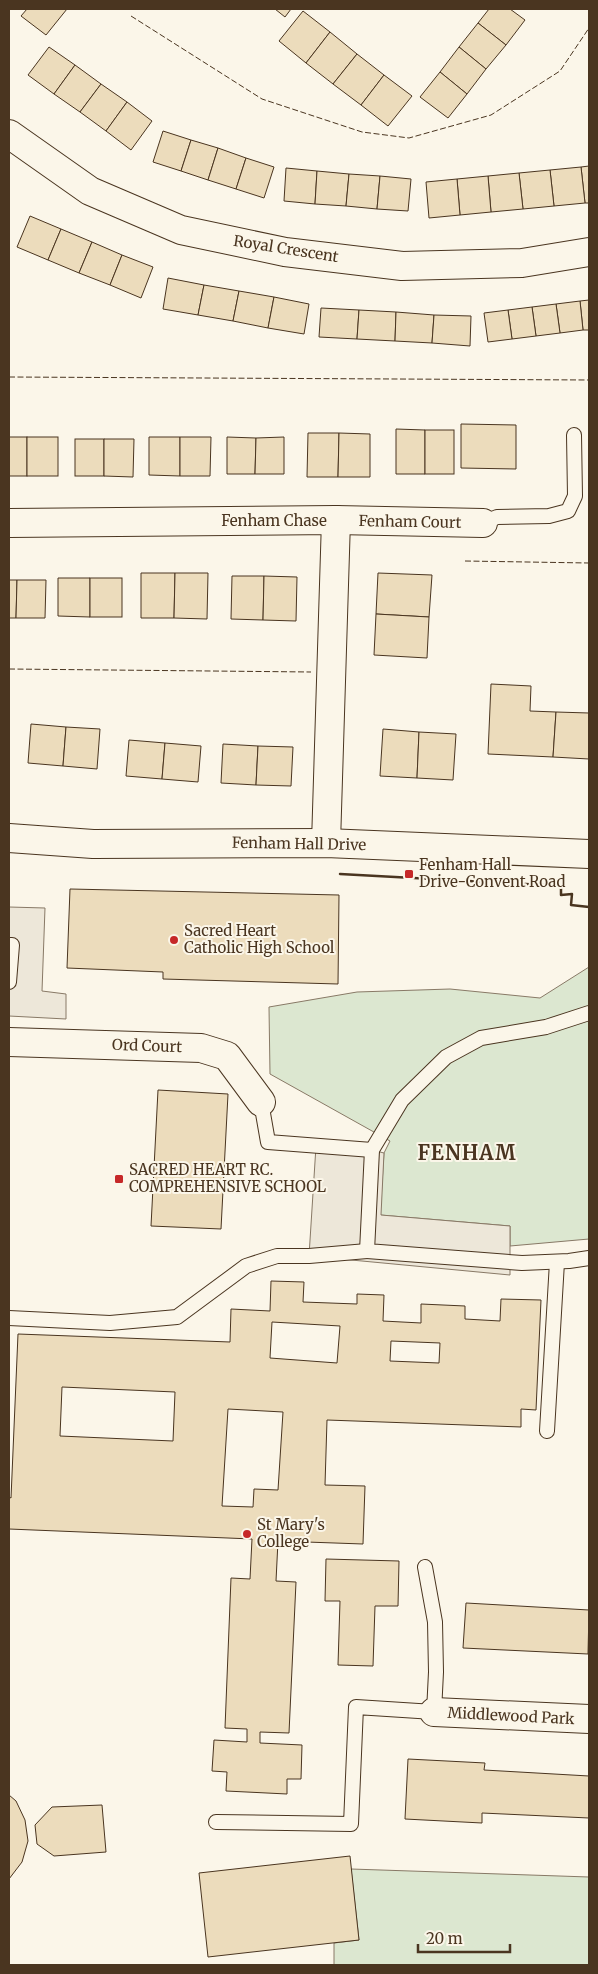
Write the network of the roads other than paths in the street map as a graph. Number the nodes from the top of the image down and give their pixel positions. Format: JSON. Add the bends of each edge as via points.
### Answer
{"nodes":[{"id":1,"x":9,"y":134,"type":"edge"},
{"id":2,"x":589,"y":252,"type":"edge"},
{"id":3,"x":574,"y":435,"type":"dead end"},
{"id":4,"x":336,"y":520,"type":"junction"},
{"id":5,"x":9,"y":523,"type":"edge"},
{"id":6,"x":483,"y":523,"type":"joint"},
{"id":7,"x":9,"y":838,"type":"edge"},
{"id":8,"x":326,"y":843,"type":"junction"},
{"id":9,"x":589,"y":854,"type":"edge"},
{"id":10,"x":9,"y":945,"type":"edge"},
{"id":11,"x":9,"y":982,"type":"edge"},
{"id":12,"x":589,"y":1013,"type":"edge"},
{"id":13,"x":9,"y":1042,"type":"edge"},
{"id":14,"x":260,"y":1102,"type":"joint"},
{"id":15,"x":372,"y":1150,"type":"junction"},
{"id":16,"x":367,"y":1250,"type":"junction"},
{"id":17,"x":589,"y":1258,"type":"edge"},
{"id":18,"x":557,"y":1262,"type":"junction"},
{"id":19,"x":9,"y":1318,"type":"edge"},
{"id":20,"x":547,"y":1431,"type":"dead end"},
{"id":21,"x":425,"y":1567,"type":"dead end"},
{"id":22,"x":434,"y":1712,"type":"junction"},
{"id":23,"x":589,"y":1719,"type":"edge"},
{"id":24,"x":216,"y":1822,"type":"dead end"}],
"edges":[{"from":1,"to":2,"type":"street","name":"Royal Crescent","via":[[90,191],[181,230],[285,252],[402,266],[522,263]]},
{"from":3,"to":6,"type":"lane","via":[[575,496],[568,511],[549,516],[497,517]]},
{"from":4,"to":5,"type":"street","name":"Fenham Chase"},
{"from":4,"to":6,"type":"street","name":"Fenham Court"},
{"from":4,"to":8,"type":"street","name":"Fenham Chase"},
{"from":7,"to":8,"type":"street","name":"Fenham Hall Drive","via":[[93,844]]},
{"from":8,"to":9,"type":"street","name":"Fenham Hall Drive"},
{"from":10,"to":11,"type":"lane","via":[[12,946]]},
{"from":12,"to":15,"type":"lane","via":[[546,1027],[481,1038],[446,1057],[402,1100]]},
{"from":13,"to":14,"type":"street","name":"Ord Court","via":[[201,1048],[227,1056]]},
{"from":14,"to":15,"type":"lane","via":[[268,1142]]},
{"from":15,"to":16,"type":"lane"},
{"from":16,"to":18,"type":"lane","via":[[522,1263]]},
{"from":16,"to":19,"type":"lane","via":[[278,1256],[246,1266],[177,1317],[110,1323]]},
{"from":17,"to":18,"type":"lane"},
{"from":18,"to":20,"type":"lane"},
{"from":21,"to":22,"type":"lane","via":[[435,1622]]},
{"from":22,"to":23,"type":"street","name":"Middlewood Park"},
{"from":22,"to":24,"type":"lane","via":[[356,1707],[351,1824]]}]}
